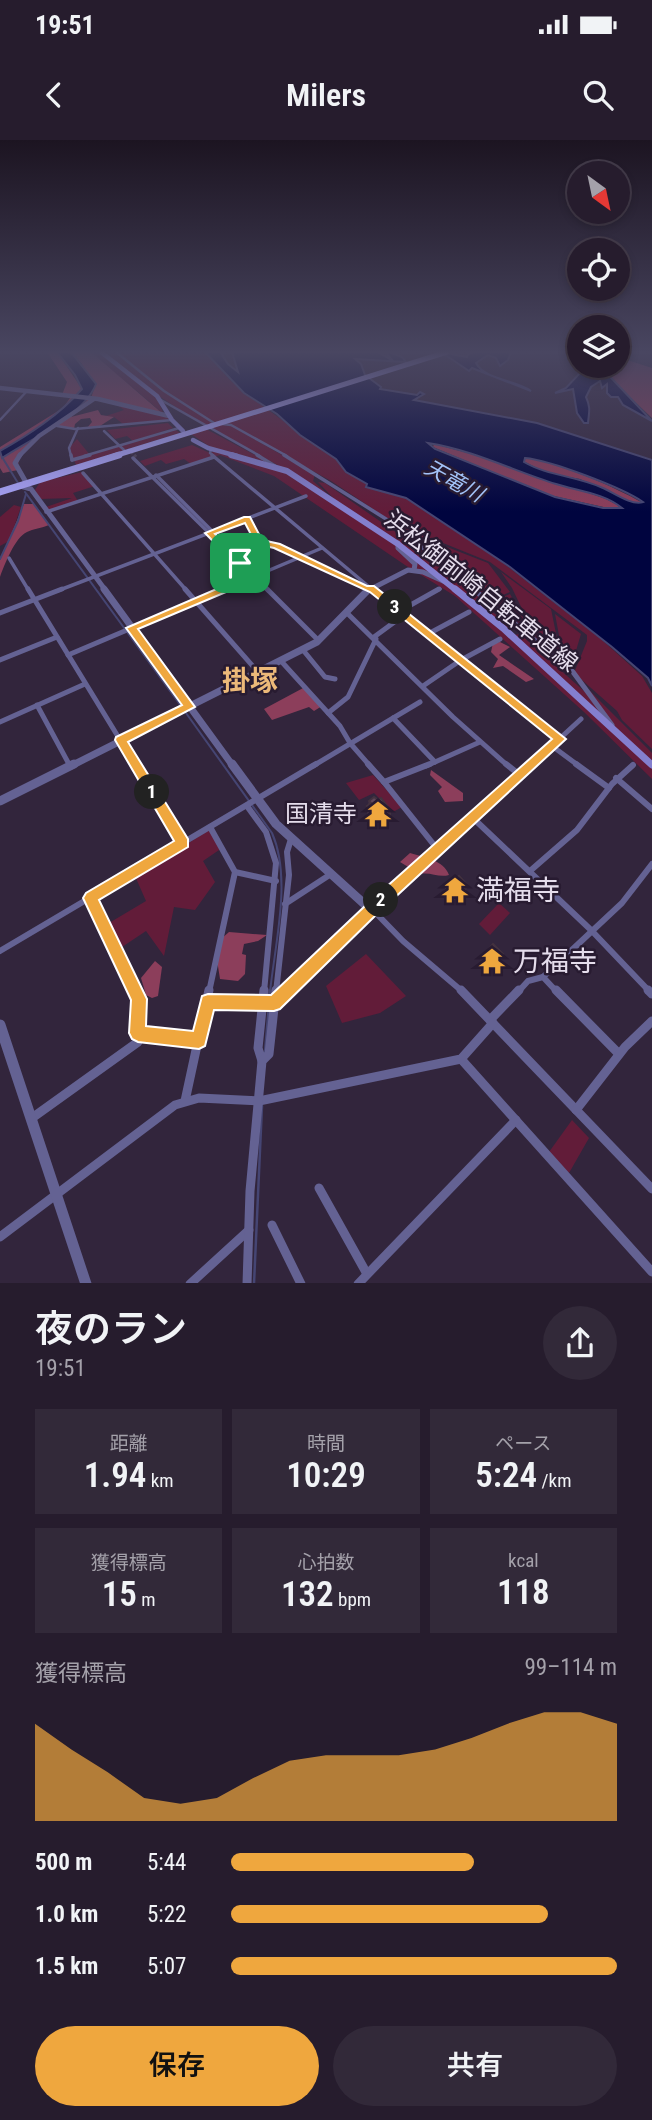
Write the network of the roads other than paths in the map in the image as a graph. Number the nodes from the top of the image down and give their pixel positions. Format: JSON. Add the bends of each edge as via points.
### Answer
{"nodes":[{"id":1,"x":14,"y":405,"type":"edge"},
{"id":2,"x":85,"y":405,"type":"edge"},
{"id":3,"x":120,"y":405,"type":"edge"},
{"id":4,"x":163,"y":405,"type":"edge"},
{"id":5,"x":170,"y":405,"type":"edge"},
{"id":6,"x":186,"y":405,"type":"edge"},
{"id":7,"x":278,"y":405,"type":"edge"},
{"id":8,"x":171,"y":418,"type":"junction"},
{"id":9,"x":0,"y":420,"type":"edge"},
{"id":10,"x":57,"y":426,"type":"junction"},
{"id":11,"x":209,"y":427,"type":"junction"},
{"id":12,"x":78,"y":428,"type":"junction"},
{"id":13,"x":181,"y":429,"type":"joint"},
{"id":14,"x":104,"y":430,"type":"dead end"},
{"id":15,"x":193,"y":440,"type":"dead end"},
{"id":16,"x":124,"y":447,"type":"junction"},
{"id":17,"x":211,"y":449,"type":"junction"},
{"id":18,"x":214,"y":457,"type":"junction"},
{"id":19,"x":135,"y":458,"type":"tunnel mouth"},
{"id":20,"x":72,"y":460,"type":"junction"},
{"id":21,"x":76,"y":465,"type":"dead end"},
{"id":22,"x":275,"y":466,"type":"junction"},
{"id":23,"x":83,"y":473,"type":"dead end"},
{"id":24,"x":154,"y":476,"type":"junction"},
{"id":25,"x":26,"y":487,"type":"junction"},
{"id":26,"x":0,"y":492,"type":"edge"},
{"id":27,"x":102,"y":494,"type":"junction"},
{"id":28,"x":306,"y":496,"type":"dead end"},
{"id":29,"x":275,"y":508,"type":"junction"},
{"id":30,"x":46,"y":512,"type":"junction"},
{"id":31,"x":247,"y":519,"type":"junction"},
{"id":32,"x":211,"y":533,"type":"junction"},
{"id":33,"x":398,"y":543,"type":"junction"},
{"id":34,"x":322,"y":548,"type":"junction"},
{"id":35,"x":155,"y":554,"type":"junction"},
{"id":36,"x":300,"y":557,"type":"junction"},
{"id":37,"x":9,"y":558,"type":"dead end"},
{"id":38,"x":414,"y":570,"type":"junction"},
{"id":39,"x":253,"y":577,"type":"junction"},
{"id":40,"x":94,"y":578,"type":"junction"},
{"id":41,"x":450,"y":584,"type":"junction"},
{"id":42,"x":369,"y":589,"type":"junction"},
{"id":43,"x":440,"y":589,"type":"dead end"},
{"id":44,"x":34,"y":600,"type":"junction"},
{"id":45,"x":195,"y":601,"type":"junction"},
{"id":46,"x":469,"y":612,"type":"dead end"},
{"id":47,"x":0,"y":613,"type":"edge"},
{"id":48,"x":347,"y":613,"type":"junction"},
{"id":49,"x":402,"y":613,"type":"junction"},
{"id":50,"x":131,"y":628,"type":"junction"},
{"id":51,"x":428,"y":634,"type":"junction"},
{"id":52,"x":57,"y":637,"type":"junction"},
{"id":53,"x":375,"y":638,"type":"junction"},
{"id":54,"x":500,"y":639,"type":"dead end"},
{"id":55,"x":319,"y":641,"type":"junction"},
{"id":56,"x":303,"y":650,"type":"junction"},
{"id":57,"x":68,"y":656,"type":"junction"},
{"id":58,"x":0,"y":660,"type":"edge"},
{"id":59,"x":461,"y":660,"type":"junction"},
{"id":60,"x":281,"y":661,"type":"junction"},
{"id":61,"x":258,"y":672,"type":"junction"},
{"id":62,"x":335,"y":679,"type":"dead end"},
{"id":63,"x":85,"y":684,"type":"junction"},
{"id":64,"x":423,"y":686,"type":"junction"},
{"id":65,"x":420,"y":702,"type":"dead end"},
{"id":66,"x":37,"y":705,"type":"junction"},
{"id":67,"x":190,"y":707,"type":"junction"},
{"id":68,"x":328,"y":713,"type":"junction"},
{"id":69,"x":393,"y":718,"type":"junction"},
{"id":70,"x":581,"y":719,"type":"dead end"},
{"id":71,"x":1,"y":720,"type":"edge"},
{"id":72,"x":618,"y":733,"type":"junction"},
{"id":73,"x":560,"y":739,"type":"junction"},
{"id":74,"x":121,"y":740,"type":"junction"},
{"id":75,"x":480,"y":742,"type":"junction"},
{"id":76,"x":350,"y":743,"type":"junction"},
{"id":77,"x":552,"y":746,"type":"junction"},
{"id":78,"x":435,"y":762,"type":"junction"},
{"id":79,"x":634,"y":765,"type":"dead end"},
{"id":80,"x":652,"y":765,"type":"edge"},
{"id":81,"x":70,"y":766,"type":"junction"},
{"id":82,"x":520,"y":775,"type":"junction"},
{"id":83,"x":616,"y":778,"type":"junction"},
{"id":84,"x":384,"y":782,"type":"junction"},
{"id":85,"x":609,"y":788,"type":"junction"},
{"id":86,"x":1,"y":797,"type":"edge"},
{"id":87,"x":258,"y":799,"type":"junction"},
{"id":88,"x":247,"y":806,"type":"junction"},
{"id":89,"x":652,"y":809,"type":"edge"},
{"id":90,"x":474,"y":819,"type":"junction"},
{"id":91,"x":211,"y":827,"type":"junction"},
{"id":92,"x":291,"y":839,"type":"junction"},
{"id":93,"x":183,"y":843,"type":"junction"},
{"id":94,"x":438,"y":850,"type":"junction"},
{"id":95,"x":652,"y":864,"type":"edge"},
{"id":96,"x":530,"y":871,"type":"junction"},
{"id":97,"x":235,"y":872,"type":"junction"},
{"id":98,"x":331,"y":874,"type":"junction"},
{"id":99,"x":276,"y":881,"type":"junction"},
{"id":100,"x":91,"y":898,"type":"junction"},
{"id":101,"x":285,"y":904,"type":"junction"},
{"id":102,"x":371,"y":909,"type":"junction"},
{"id":103,"x":591,"y":930,"type":"junction"},
{"id":104,"x":0,"y":951,"type":"edge"},
{"id":105,"x":543,"y":977,"type":"junction"},
{"id":106,"x":652,"y":994,"type":"edge"},
{"id":107,"x":208,"y":1002,"type":"junction"},
{"id":108,"x":262,"y":1003,"type":"junction"},
{"id":109,"x":274,"y":1003,"type":"junction"},
{"id":110,"x":652,"y":1021,"type":"edge"},
{"id":111,"x":491,"y":1022,"type":"junction"},
{"id":112,"x":0,"y":1025,"type":"edge"},
{"id":113,"x":138,"y":1033,"type":"junction"},
{"id":114,"x":199,"y":1040,"type":"junction"},
{"id":115,"x":619,"y":1054,"type":"junction"},
{"id":116,"x":461,"y":1059,"type":"junction"},
{"id":117,"x":262,"y":1061,"type":"junction"},
{"id":118,"x":185,"y":1101,"type":"junction"},
{"id":119,"x":259,"y":1101,"type":"junction"},
{"id":120,"x":576,"y":1110,"type":"junction"},
{"id":121,"x":32,"y":1118,"type":"junction"},
{"id":122,"x":516,"y":1120,"type":"junction"},
{"id":123,"x":319,"y":1188,"type":"dead end"},
{"id":124,"x":652,"y":1189,"type":"edge"},
{"id":125,"x":57,"y":1193,"type":"junction"},
{"id":126,"x":272,"y":1225,"type":"dead end"},
{"id":127,"x":249,"y":1230,"type":"junction"},
{"id":128,"x":0,"y":1237,"type":"edge"},
{"id":129,"x":652,"y":1272,"type":"edge"},
{"id":130,"x":367,"y":1274,"type":"junction"},
{"id":131,"x":86,"y":1283,"type":"edge"},
{"id":132,"x":190,"y":1283,"type":"edge"},
{"id":133,"x":247,"y":1283,"type":"edge"},
{"id":134,"x":301,"y":1283,"type":"edge"},
{"id":135,"x":358,"y":1283,"type":"edge"}],
"edges":[{"from":1,"to":9,"type":"street"},
{"from":2,"to":10,"type":"street"},
{"from":3,"to":8,"type":"street"},
{"from":4,"to":8,"type":"main road"},
{"from":5,"to":11,"type":"street"},
{"from":6,"to":72,"type":"street","via":[[214,423],[231,425],[262,441],[394,524],[573,672]]},
{"from":7,"to":11,"type":"highway","bridge":true},
{"from":8,"to":12,"type":"street"},
{"from":8,"to":13,"type":"main road"},
{"from":10,"to":12,"type":"street"},
{"from":10,"to":25,"type":"street","via":[[18,456],[15,463]]},
{"from":11,"to":22,"type":"street"},
{"from":11,"to":25,"type":"highway"},
{"from":12,"to":20,"type":"street","via":[[69,448]]},
{"from":13,"to":16,"type":"street"},
{"from":14,"to":16,"type":"street"},
{"from":15,"to":17,"type":"main road","name":"浜松御前崎自転車道線"},
{"from":16,"to":20,"type":"street"},
{"from":17,"to":18,"type":"street"},
{"from":17,"to":22,"type":"main road","name":"浜松御前崎自転車道線"},
{"from":18,"to":24,"type":"street"},
{"from":18,"to":29,"type":"street"},
{"from":19,"to":24,"type":"street"},
{"from":20,"to":21,"type":"street"},
{"from":22,"to":33,"type":"main road","name":"浜松御前崎自転車道線"},
{"from":23,"to":27,"type":"street"},
{"from":24,"to":27,"type":"street"},
{"from":24,"to":32,"type":"street"},
{"from":25,"to":26,"type":"highway"},
{"from":25,"to":30,"type":"street"},
{"from":27,"to":30,"type":"street"},
{"from":27,"to":35,"type":"street"},
{"from":28,"to":29,"type":"street"},
{"from":29,"to":31,"type":"street"},
{"from":29,"to":34,"type":"street"},
{"from":30,"to":40,"type":"street"},
{"from":31,"to":32,"type":"street"},
{"from":31,"to":36,"type":"street","via":[[259,542]]},
{"from":32,"to":35,"type":"street"},
{"from":32,"to":39,"type":"street"},
{"from":33,"to":38,"type":"street","via":[[413,561]]},
{"from":33,"to":41,"type":"main road","name":"浜松御前崎自転車道線"},
{"from":34,"to":36,"type":"street"},
{"from":34,"to":42,"type":"street"},
{"from":35,"to":40,"type":"street"},
{"from":35,"to":45,"type":"street"},
{"from":36,"to":39,"type":"street"},
{"from":36,"to":42,"type":"street"},
{"from":37,"to":44,"type":"street"},
{"from":38,"to":41,"type":"street"},
{"from":38,"to":42,"type":"street"},
{"from":39,"to":45,"type":"street"},
{"from":39,"to":55,"type":"street"},
{"from":40,"to":44,"type":"street"},
{"from":40,"to":50,"type":"street"},
{"from":41,"to":72,"type":"main road","name":"浜松御前崎自転車道線"},
{"from":42,"to":48,"type":"street"},
{"from":42,"to":49,"type":"street"},
{"from":43,"to":49,"type":"street"},
{"from":44,"to":47,"type":"street"},
{"from":44,"to":52,"type":"street"},
{"from":45,"to":50,"type":"street"},
{"from":45,"to":61,"type":"street"},
{"from":46,"to":51,"type":"street"},
{"from":48,"to":53,"type":"street"},
{"from":48,"to":55,"type":"street"},
{"from":49,"to":51,"type":"street"},
{"from":49,"to":53,"type":"street"},
{"from":50,"to":57,"type":"street"},
{"from":50,"to":67,"type":"street"},
{"from":51,"to":59,"type":"street"},
{"from":52,"to":57,"type":"street"},
{"from":52,"to":58,"type":"street"},
{"from":53,"to":64,"type":"street"},
{"from":53,"to":68,"type":"street","via":[[348,697]]},
{"from":54,"to":59,"type":"street"},
{"from":55,"to":56,"type":"street"},
{"from":56,"to":60,"type":"street"},
{"from":56,"to":62,"type":"street","via":[[325,677]]},
{"from":57,"to":63,"type":"street"},
{"from":59,"to":64,"type":"street"},
{"from":59,"to":73,"type":"street"},
{"from":60,"to":61,"type":"street"},
{"from":60,"to":68,"type":"street"},
{"from":61,"to":67,"type":"street"},
{"from":63,"to":66,"type":"street"},
{"from":63,"to":74,"type":"street"},
{"from":64,"to":75,"type":"street"},
{"from":65,"to":69,"type":"street"},
{"from":66,"to":71,"type":"street"},
{"from":66,"to":81,"type":"street"},
{"from":67,"to":74,"type":"street"},
{"from":67,"to":87,"type":"street"},
{"from":68,"to":76,"type":"street"},
{"from":69,"to":76,"type":"street"},
{"from":69,"to":78,"type":"street"},
{"from":70,"to":73,"type":"street"},
{"from":72,"to":80,"type":"main road","name":"浜松御前崎自転車道線"},
{"from":73,"to":77,"type":"street"},
{"from":74,"to":81,"type":"street"},
{"from":74,"to":93,"type":"street"},
{"from":75,"to":78,"type":"street"},
{"from":75,"to":82,"type":"street"},
{"from":76,"to":84,"type":"street"},
{"from":76,"to":87,"type":"street"},
{"from":77,"to":82,"type":"street"},
{"from":77,"to":85,"type":"street"},
{"from":78,"to":84,"type":"street"},
{"from":79,"to":83,"type":"street"},
{"from":81,"to":86,"type":"street"},
{"from":82,"to":90,"type":"street"},
{"from":83,"to":85,"type":"street"},
{"from":83,"to":89,"type":"street"},
{"from":84,"to":94,"type":"street"},
{"from":85,"to":96,"type":"street","via":[[562,846]]},
{"from":87,"to":88,"type":"street"},
{"from":87,"to":92,"type":"street"},
{"from":88,"to":91,"type":"street"},
{"from":88,"to":99,"type":"street","via":[[273,848]]},
{"from":90,"to":94,"type":"street"},
{"from":90,"to":96,"type":"street"},
{"from":91,"to":93,"type":"street"},
{"from":91,"to":97,"type":"street"},
{"from":92,"to":98,"type":"street"},
{"from":92,"to":101,"type":"street"},
{"from":93,"to":100,"type":"street"},
{"from":94,"to":102,"type":"street"},
{"from":95,"to":103,"type":"street","via":[[633,891]]},
{"from":96,"to":103,"type":"street"},
{"from":97,"to":99,"type":"street"},
{"from":97,"to":107,"type":"street"},
{"from":98,"to":101,"type":"street"},
{"from":98,"to":102,"type":"street"},
{"from":99,"to":108,"type":"street"},
{"from":100,"to":104,"type":"street"},
{"from":100,"to":113,"type":"street","via":[[139,999]]},
{"from":101,"to":109,"type":"street"},
{"from":102,"to":109,"type":"street"},
{"from":102,"to":111,"type":"street"},
{"from":103,"to":105,"type":"street"},
{"from":103,"to":106,"type":"street"},
{"from":105,"to":111,"type":"street","via":[[528,981]]},
{"from":105,"to":115,"type":"street"},
{"from":107,"to":108,"type":"street"},
{"from":107,"to":114,"type":"street"},
{"from":108,"to":109,"type":"street"},
{"from":108,"to":117,"type":"street","via":[[258,1048]]},
{"from":109,"to":117,"type":"street","via":[[269,1054]]},
{"from":110,"to":115,"type":"street"},
{"from":111,"to":116,"type":"street"},
{"from":111,"to":120,"type":"street"},
{"from":112,"to":121,"type":"street"},
{"from":113,"to":114,"type":"street"},
{"from":113,"to":121,"type":"street","via":[[138,1042]]},
{"from":114,"to":118,"type":"street"},
{"from":115,"to":120,"type":"street"},
{"from":116,"to":119,"type":"street"},
{"from":116,"to":122,"type":"street"},
{"from":117,"to":119,"type":"street"},
{"from":118,"to":119,"type":"street"},
{"from":118,"to":125,"type":"street"},
{"from":119,"to":127,"type":"street"},
{"from":120,"to":124,"type":"street"},
{"from":121,"to":125,"type":"street"},
{"from":122,"to":129,"type":"street"},
{"from":122,"to":130,"type":"street"},
{"from":123,"to":130,"type":"street"},
{"from":125,"to":128,"type":"street"},
{"from":125,"to":131,"type":"street"},
{"from":126,"to":134,"type":"street"},
{"from":127,"to":132,"type":"street"},
{"from":127,"to":133,"type":"street"},
{"from":130,"to":135,"type":"street"}]}
